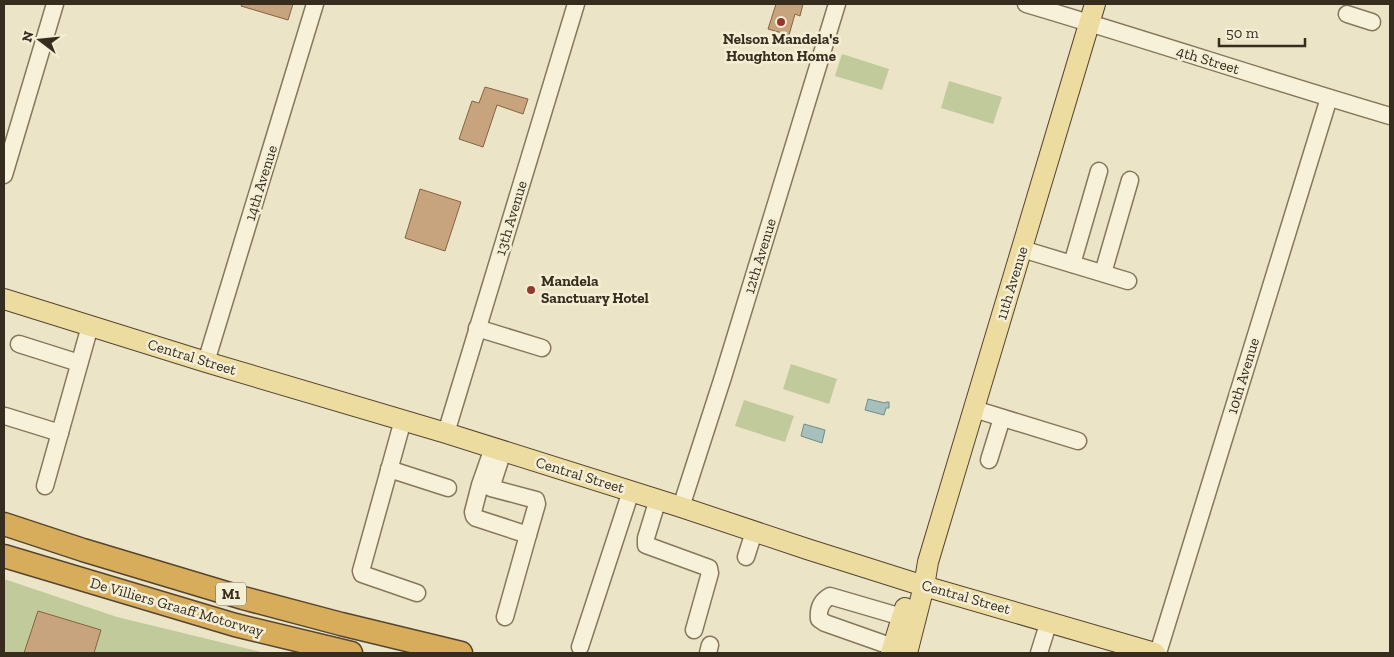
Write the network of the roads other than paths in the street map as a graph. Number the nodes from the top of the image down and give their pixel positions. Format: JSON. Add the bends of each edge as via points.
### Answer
{"nodes":[{"id":1,"x":56,"y":4,"type":"edge"},
{"id":2,"x":315,"y":4,"type":"edge"},
{"id":3,"x":576,"y":4,"type":"edge"},
{"id":4,"x":837,"y":4,"type":"edge"},
{"id":5,"x":1026,"y":4,"type":"edge"},
{"id":6,"x":1093,"y":13,"type":"edge"},
{"id":7,"x":1347,"y":14,"type":"dead end"},
{"id":8,"x":1372,"y":22,"type":"dead end"},
{"id":9,"x":1329,"y":98,"type":"junction"},
{"id":10,"x":1390,"y":116,"type":"edge"},
{"id":11,"x":1099,"y":170,"type":"dead end"},
{"id":12,"x":4,"y":175,"type":"edge"},
{"id":13,"x":1130,"y":180,"type":"dead end"},
{"id":14,"x":1022,"y":249,"type":"junction"},
{"id":15,"x":1072,"y":264,"type":"junction"},
{"id":16,"x":1103,"y":273,"type":"junction"},
{"id":17,"x":1128,"y":280,"type":"dead end"},
{"id":18,"x":4,"y":299,"type":"edge"},
{"id":19,"x":90,"y":326,"type":"junction"},
{"id":20,"x":478,"y":328,"type":"junction"},
{"id":21,"x":18,"y":344,"type":"dead end"},
{"id":22,"x":542,"y":348,"type":"dead end"},
{"id":23,"x":206,"y":362,"type":"junction"},
{"id":24,"x":79,"y":363,"type":"junction"},
{"id":25,"x":974,"y":409,"type":"junction"},
{"id":26,"x":5,"y":416,"type":"edge"},
{"id":27,"x":1002,"y":418,"type":"junction"},
{"id":28,"x":408,"y":422,"type":"junction"},
{"id":29,"x":60,"y":433,"type":"junction"},
{"id":30,"x":446,"y":433,"type":"junction"},
{"id":31,"x":1078,"y":441,"type":"dead end"},
{"id":32,"x":498,"y":449,"type":"junction"},
{"id":33,"x":990,"y":460,"type":"dead end"},
{"id":34,"x":393,"y":471,"type":"junction"},
{"id":35,"x":45,"y":486,"type":"dead end"},
{"id":36,"x":486,"y":486,"type":"junction"},
{"id":37,"x":448,"y":488,"type":"dead end"},
{"id":38,"x":631,"y":491,"type":"junction"},
{"id":39,"x":658,"y":499,"type":"junction"},
{"id":40,"x":681,"y":507,"type":"junction"},
{"id":41,"x":4,"y":524,"type":"edge"},
{"id":42,"x":754,"y":532,"type":"junction"},
{"id":43,"x":528,"y":535,"type":"junction"},
{"id":44,"x":4,"y":556,"type":"edge"},
{"id":45,"x":746,"y":557,"type":"dead end"},
{"id":46,"x":919,"y":584,"type":"junction"},
{"id":47,"x":417,"y":594,"type":"dead end"},
{"id":48,"x":505,"y":617,"type":"dead end"},
{"id":49,"x":902,"y":617,"type":"junction"},
{"id":50,"x":1048,"y":622,"type":"junction"},
{"id":51,"x":694,"y":630,"type":"dead end"},
{"id":52,"x":580,"y":647,"type":"dead end"},
{"id":53,"x":897,"y":651,"type":"edge"},
{"id":54,"x":351,"y":653,"type":"edge"},
{"id":55,"x":461,"y":653,"type":"edge"},
{"id":56,"x":1039,"y":653,"type":"edge"},
{"id":57,"x":1156,"y":653,"type":"edge"}],
"edges":[{"from":1,"to":12,"type":"street"},
{"from":2,"to":23,"type":"street","name":"14th Avenue"},
{"from":3,"to":20,"type":"street","name":"13th Avenue"},
{"from":4,"to":40,"type":"street","name":"12th Avenue"},
{"from":5,"to":6,"type":"street","name":"4th Street"},
{"from":6,"to":9,"type":"street","name":"4th Street"},
{"from":6,"to":14,"type":"main road","name":"11th Avenue"},
{"from":7,"to":8,"type":"street"},
{"from":9,"to":10,"type":"street","name":"4th Street"},
{"from":9,"to":57,"type":"street","name":"10th Avenue"},
{"from":11,"to":15,"type":"street"},
{"from":13,"to":16,"type":"street"},
{"from":14,"to":15,"type":"street"},
{"from":14,"to":25,"type":"main road","name":"11th Avenue"},
{"from":15,"to":16,"type":"street"},
{"from":16,"to":17,"type":"street"},
{"from":18,"to":19,"type":"main road","name":"Central Street"},
{"from":19,"to":23,"type":"main road","name":"Central Street"},
{"from":19,"to":24,"type":"street"},
{"from":20,"to":22,"type":"street"},
{"from":20,"to":30,"type":"street","name":"13th Avenue"},
{"from":21,"to":24,"type":"street"},
{"from":23,"to":28,"type":"main road","name":"Central Street"},
{"from":24,"to":29,"type":"street"},
{"from":25,"to":27,"type":"street"},
{"from":25,"to":46,"type":"main road","name":"11th Avenue"},
{"from":26,"to":29,"type":"street"},
{"from":27,"to":31,"type":"street"},
{"from":27,"to":33,"type":"street"},
{"from":28,"to":30,"type":"main road","name":"Central Street"},
{"from":28,"to":34,"type":"street"},
{"from":29,"to":35,"type":"street"},
{"from":30,"to":32,"type":"main road","name":"Central Street"},
{"from":32,"to":36,"type":"street"},
{"from":32,"to":38,"type":"main road","name":"Central Street"},
{"from":34,"to":37,"type":"street"},
{"from":34,"to":47,"type":"street","via":[[361,571]]},
{"from":36,"to":43,"type":"street","via":[[536,500]]},
{"from":36,"to":43,"type":"street","via":[[474,516]]},
{"from":38,"to":39,"type":"main road","name":"Central Street"},
{"from":38,"to":52,"type":"street"},
{"from":39,"to":40,"type":"main road","name":"Central Street"},
{"from":39,"to":51,"type":"street","via":[[646,545],[709,568]]},
{"from":40,"to":42,"type":"main road","name":"Central Street"},
{"from":41,"to":55,"type":"highway","number":"M1","via":[[243,598]]},
{"from":42,"to":45,"type":"street"},
{"from":42,"to":46,"type":"main road","name":"Central Street"},
{"from":43,"to":48,"type":"street"},
{"from":44,"to":54,"type":"highway","name":"De Villiers Graaff Motorway","number":"M1","via":[[235,625]]},
{"from":46,"to":49,"type":"main road","name":"11th Avenue"},
{"from":46,"to":50,"type":"main road","name":"Central Street"},
{"from":46,"to":53,"type":"main road","name":"11th Avenue"},
{"from":49,"to":53,"type":"main road","name":"11th Avenue"},
{"from":49,"to":53,"type":"street","via":[[830,596],[820,605],[818,613],[819,619],[825,623]]},
{"from":50,"to":56,"type":"street"},
{"from":50,"to":57,"type":"main road","name":"Central Street"}]}
